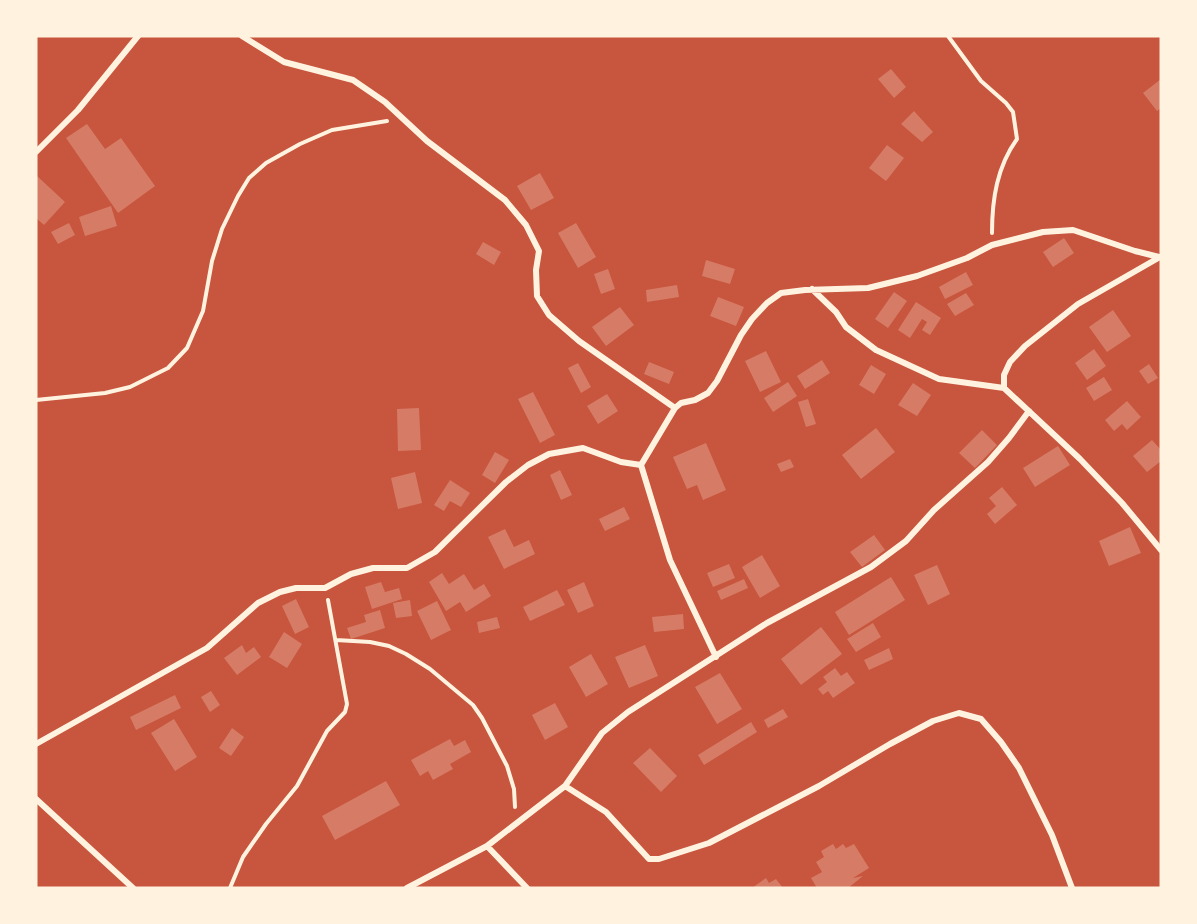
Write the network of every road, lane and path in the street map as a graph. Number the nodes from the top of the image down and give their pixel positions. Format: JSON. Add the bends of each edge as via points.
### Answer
{"nodes":[{"id":1,"x":138,"y":36,"type":"edge"},
{"id":2,"x":242,"y":36,"type":"edge"},
{"id":3,"x":948,"y":36,"type":"edge"},
{"id":4,"x":403,"y":118,"type":"junction"},
{"id":5,"x":36,"y":152,"type":"edge"},
{"id":6,"x":992,"y":244,"type":"junction"},
{"id":7,"x":1160,"y":257,"type":"edge"},
{"id":8,"x":812,"y":290,"type":"junction"},
{"id":9,"x":1004,"y":388,"type":"junction"},
{"id":10,"x":36,"y":400,"type":"edge"},
{"id":11,"x":675,"y":408,"type":"junction"},
{"id":12,"x":1029,"y":411,"type":"junction"},
{"id":13,"x":641,"y":465,"type":"junction"},
{"id":14,"x":1161,"y":550,"type":"edge"},
{"id":15,"x":325,"y":588,"type":"junction"},
{"id":16,"x":336,"y":640,"type":"junction"},
{"id":17,"x":716,"y":657,"type":"junction"},
{"id":18,"x":36,"y":744,"type":"edge"},
{"id":19,"x":565,"y":786,"type":"junction"},
{"id":20,"x":36,"y":799,"type":"edge"},
{"id":21,"x":516,"y":825,"type":"junction"},
{"id":22,"x":487,"y":846,"type":"junction"},
{"id":23,"x":133,"y":888,"type":"edge"},
{"id":24,"x":230,"y":888,"type":"edge"},
{"id":25,"x":406,"y":888,"type":"edge"},
{"id":26,"x":527,"y":888,"type":"edge"},
{"id":27,"x":1072,"y":888,"type":"edge"}],
"edges":[{"from":1,"to":5,"type":"street","via":[[78,110]]},
{"from":2,"to":4,"type":"street","via":[[284,62],[353,80]]},
{"from":3,"to":6,"type":"path","via":[[981,81],[1013,112],[1017,139],[1006,155],[993,197]]},
{"from":4,"to":10,"type":"path","via":[[332,130],[274,158],[249,178],[222,229],[202,311],[187,348],[168,368],[130,387]]},
{"from":4,"to":11,"type":"street","via":[[505,200],[526,225],[539,251],[537,296],[549,315],[579,341]]},
{"from":6,"to":7,"type":"street","via":[[1043,232],[1073,230]]},
{"from":6,"to":8,"type":"street","via":[[967,258],[917,276],[868,288]]},
{"from":7,"to":9,"type":"street","via":[[1078,304],[1025,346],[1010,362]]},
{"from":8,"to":9,"type":"street","via":[[846,327],[876,350],[939,379]]},
{"from":8,"to":11,"type":"street","via":[[781,293],[767,303],[741,335],[708,393]]},
{"from":9,"to":12,"type":"street"},
{"from":11,"to":13,"type":"street"},
{"from":12,"to":14,"type":"street","via":[[1122,503]]},
{"from":12,"to":17,"type":"street","via":[[988,462],[906,541],[872,567],[767,623]]},
{"from":13,"to":15,"type":"street","via":[[583,448],[549,454],[506,482],[435,552],[407,568],[373,568]]},
{"from":13,"to":17,"type":"street","via":[[670,560]]},
{"from":15,"to":16,"type":"path"},
{"from":15,"to":18,"type":"street","via":[[296,588],[258,603],[207,648]]},
{"from":16,"to":21,"type":"path","via":[[370,642],[406,654],[474,705],[507,766],[514,789]]},
{"from":16,"to":24,"type":"path","via":[[345,712],[327,731],[297,786],[243,857]]},
{"from":17,"to":19,"type":"street","via":[[628,712],[602,733]]},
{"from":19,"to":21,"type":"street"},
{"from":19,"to":27,"type":"street","via":[[606,812],[649,859],[659,859],[709,843],[933,721],[959,713],[981,719],[1019,768],[1052,835]]},
{"from":20,"to":23,"type":"street"},
{"from":21,"to":22,"type":"street"},
{"from":22,"to":25,"type":"street"},
{"from":22,"to":26,"type":"street"}]}
